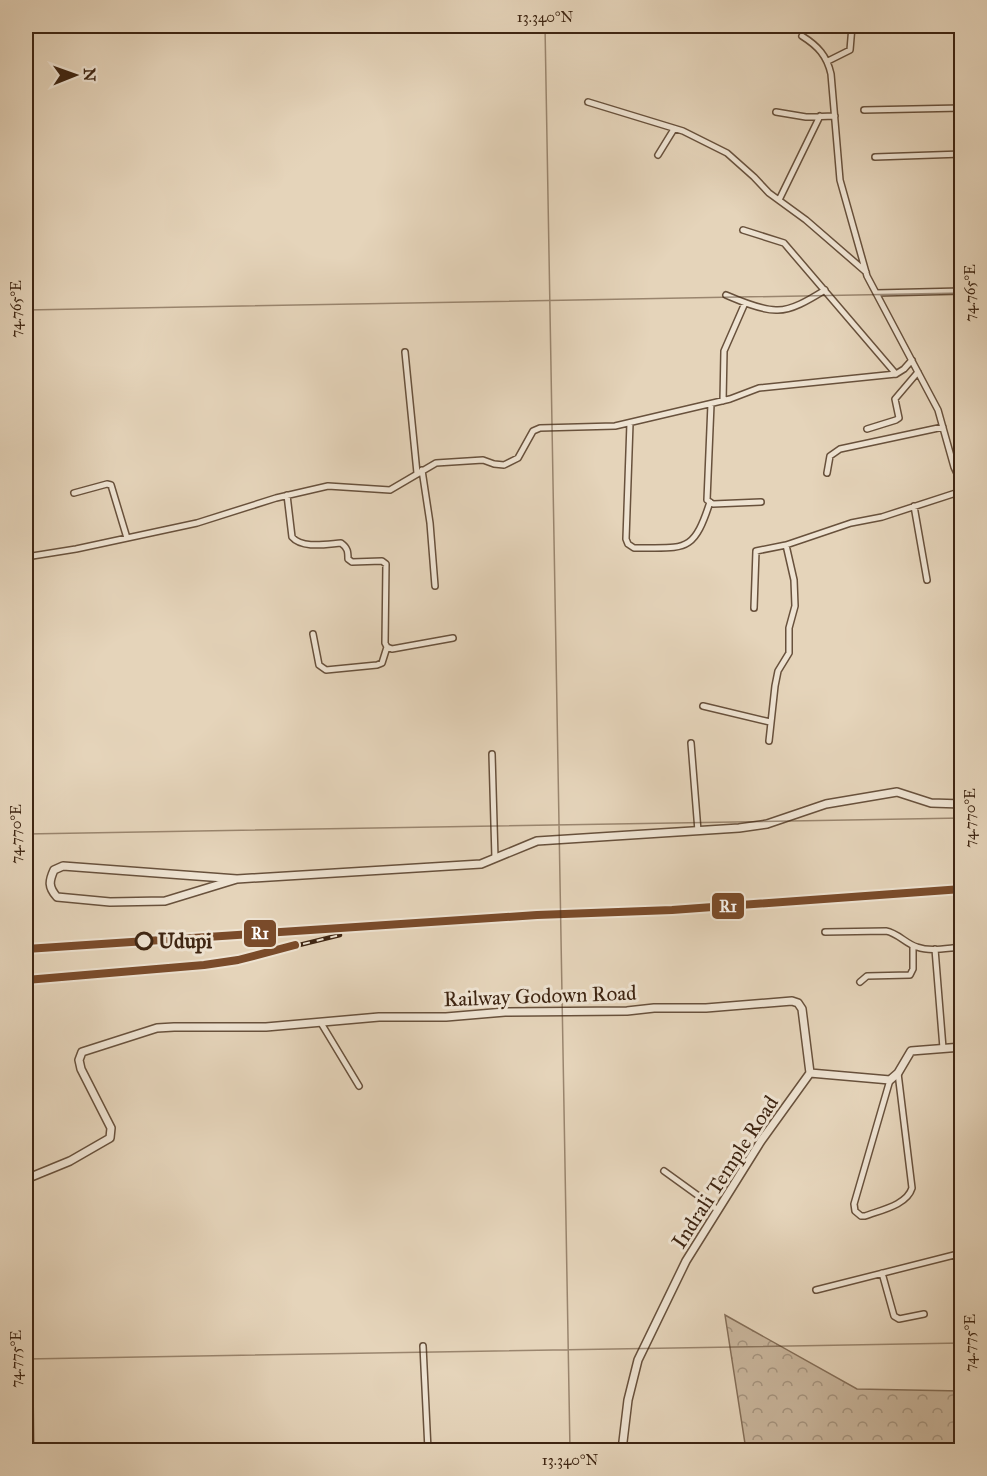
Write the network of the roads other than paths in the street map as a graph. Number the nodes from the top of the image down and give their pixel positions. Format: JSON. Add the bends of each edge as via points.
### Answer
{"nodes":[{"id":1,"x":852,"y":26,"type":"edge"},
{"id":2,"x":802,"y":36,"type":"dead end"},
{"id":3,"x":828,"y":61,"type":"junction"},
{"id":4,"x":588,"y":102,"type":"dead end"},
{"id":5,"x":962,"y":108,"type":"edge"},
{"id":6,"x":864,"y":110,"type":"dead end"},
{"id":7,"x":776,"y":112,"type":"dead end"},
{"id":8,"x":820,"y":116,"type":"junction"},
{"id":9,"x":835,"y":116,"type":"junction"},
{"id":10,"x":674,"y":129,"type":"junction"},
{"id":11,"x":962,"y":154,"type":"edge"},
{"id":12,"x":658,"y":155,"type":"dead end"},
{"id":13,"x":875,"y":157,"type":"dead end"},
{"id":14,"x":779,"y":200,"type":"junction"},
{"id":15,"x":743,"y":230,"type":"dead end"},
{"id":16,"x":866,"y":272,"type":"junction"},
{"id":17,"x":825,"y":290,"type":"junction"},
{"id":18,"x":962,"y":291,"type":"edge"},
{"id":19,"x":876,"y":293,"type":"junction"},
{"id":20,"x":726,"y":295,"type":"dead end"},
{"id":21,"x":745,"y":303,"type":"junction"},
{"id":22,"x":405,"y":352,"type":"dead end"},
{"id":23,"x":912,"y":360,"type":"junction"},
{"id":24,"x":918,"y":372,"type":"junction"},
{"id":25,"x":896,"y":374,"type":"junction"},
{"id":26,"x":723,"y":401,"type":"junction"},
{"id":27,"x":711,"y":404,"type":"junction"},
{"id":28,"x":630,"y":423,"type":"junction"},
{"id":29,"x":943,"y":428,"type":"junction"},
{"id":30,"x":867,"y":429,"type":"dead end"},
{"id":31,"x":954,"y":467,"type":"junction"},
{"id":32,"x":962,"y":467,"type":"edge"},
{"id":33,"x":419,"y":472,"type":"junction"},
{"id":34,"x":826,"y":473,"type":"dead end"},
{"id":35,"x":962,"y":484,"type":"edge"},
{"id":36,"x":962,"y":491,"type":"edge"},
{"id":37,"x":74,"y":493,"type":"dead end"},
{"id":38,"x":287,"y":495,"type":"junction"},
{"id":39,"x":710,"y":502,"type":"junction"},
{"id":40,"x":761,"y":502,"type":"dead end"},
{"id":41,"x":914,"y":506,"type":"junction"},
{"id":42,"x":127,"y":538,"type":"junction"},
{"id":43,"x":786,"y":545,"type":"junction"},
{"id":44,"x":26,"y":557,"type":"edge"},
{"id":45,"x":927,"y":580,"type":"dead end"},
{"id":46,"x":435,"y":586,"type":"dead end"},
{"id":47,"x":754,"y":608,"type":"dead end"},
{"id":48,"x":313,"y":634,"type":"dead end"},
{"id":49,"x":453,"y":638,"type":"dead end"},
{"id":50,"x":387,"y":647,"type":"junction"},
{"id":51,"x":703,"y":706,"type":"dead end"},
{"id":52,"x":770,"y":722,"type":"junction"},
{"id":53,"x":769,"y":741,"type":"dead end"},
{"id":54,"x":692,"y":743,"type":"dead end"},
{"id":55,"x":492,"y":754,"type":"dead end"},
{"id":56,"x":962,"y":804,"type":"edge"},
{"id":57,"x":698,"y":831,"type":"junction"},
{"id":58,"x":495,"y":858,"type":"junction"},
{"id":59,"x":237,"y":879,"type":"junction"},
{"id":60,"x":825,"y":932,"type":"dead end"},
{"id":61,"x":913,"y":946,"type":"junction"},
{"id":62,"x":962,"y":947,"type":"edge"},
{"id":63,"x":935,"y":949,"type":"junction"},
{"id":64,"x":860,"y":982,"type":"dead end"},
{"id":65,"x":321,"y":1023,"type":"junction"},
{"id":66,"x":960,"y":1047,"type":"edge"},
{"id":67,"x":943,"y":1048,"type":"junction"},
{"id":68,"x":898,"y":1073,"type":"junction"},
{"id":69,"x":810,"y":1074,"type":"junction"},
{"id":70,"x":890,"y":1080,"type":"junction"},
{"id":71,"x":359,"y":1086,"type":"dead end"},
{"id":72,"x":962,"y":1092,"type":"edge"},
{"id":73,"x":664,"y":1171,"type":"dead end"},
{"id":74,"x":26,"y":1179,"type":"edge"},
{"id":75,"x":718,"y":1210,"type":"junction"},
{"id":76,"x":959,"y":1253,"type":"edge"},
{"id":77,"x":882,"y":1273,"type":"junction"},
{"id":78,"x":962,"y":1273,"type":"edge"},
{"id":79,"x":816,"y":1290,"type":"dead end"},
{"id":80,"x":924,"y":1314,"type":"dead end"},
{"id":81,"x":423,"y":1346,"type":"dead end"},
{"id":82,"x":428,"y":1450,"type":"edge"},
{"id":83,"x":622,"y":1450,"type":"edge"}],
"edges":[{"from":1,"to":3,"type":"street","via":[[850,50]]},
{"from":2,"to":3,"type":"street"},
{"from":3,"to":9,"type":"street"},
{"from":4,"to":10,"type":"street"},
{"from":5,"to":6,"type":"street"},
{"from":7,"to":8,"type":"street"},
{"from":8,"to":9,"type":"street"},
{"from":8,"to":14,"type":"street"},
{"from":9,"to":16,"type":"street","via":[[840,180]]},
{"from":10,"to":12,"type":"street"},
{"from":10,"to":14,"type":"street","via":[[727,153]]},
{"from":11,"to":13,"type":"street"},
{"from":14,"to":16,"type":"street"},
{"from":15,"to":17,"type":"street","via":[[784,243]]},
{"from":16,"to":19,"type":"street"},
{"from":17,"to":21,"type":"street","via":[[785,309]]},
{"from":17,"to":25,"type":"street"},
{"from":18,"to":19,"type":"street"},
{"from":19,"to":23,"type":"street"},
{"from":20,"to":21,"type":"street"},
{"from":21,"to":26,"type":"street","via":[[724,351]]},
{"from":22,"to":33,"type":"street"},
{"from":23,"to":24,"type":"street"},
{"from":23,"to":25,"type":"street"},
{"from":24,"to":29,"type":"street"},
{"from":24,"to":30,"type":"street","via":[[895,399],[899,418]]},
{"from":25,"to":26,"type":"street","via":[[759,388]]},
{"from":26,"to":27,"type":"street"},
{"from":27,"to":28,"type":"street"},
{"from":27,"to":39,"type":"street","via":[[706,498]]},
{"from":28,"to":33,"type":"street","via":[[540,428],[533,431],[518,458],[504,465],[483,460],[435,463]]},
{"from":28,"to":39,"type":"street","via":[[628,544],[634,548],[681,547],[698,533]]},
{"from":29,"to":31,"type":"street"},
{"from":29,"to":34,"type":"street","via":[[840,449],[830,456]]},
{"from":31,"to":32,"type":"street"},
{"from":31,"to":35,"type":"street"},
{"from":33,"to":38,"type":"street","via":[[390,490],[328,486]]},
{"from":33,"to":46,"type":"street","via":[[430,523]]},
{"from":36,"to":41,"type":"street"},
{"from":37,"to":42,"type":"street","via":[[111,485]]},
{"from":38,"to":42,"type":"street","via":[[196,523]]},
{"from":38,"to":50,"type":"street","via":[[292,537],[296,541],[341,543],[352,562],[386,564]]},
{"from":39,"to":40,"type":"street"},
{"from":41,"to":43,"type":"street"},
{"from":41,"to":45,"type":"street"},
{"from":42,"to":44,"type":"street"},
{"from":43,"to":47,"type":"street","via":[[756,551]]},
{"from":43,"to":52,"type":"street","via":[[795,606],[789,628],[789,653],[778,671]]},
{"from":48,"to":50,"type":"street","via":[[319,665],[326,670],[377,665],[382,663]]},
{"from":49,"to":50,"type":"street"},
{"from":51,"to":52,"type":"street"},
{"from":52,"to":53,"type":"street"},
{"from":54,"to":57,"type":"street"},
{"from":55,"to":58,"type":"street"},
{"from":56,"to":57,"type":"street","via":[[931,803],[897,792],[826,804],[766,824]]},
{"from":57,"to":58,"type":"street","via":[[537,841]]},
{"from":58,"to":59,"type":"street","via":[[481,864]]},
{"from":59,"to":59,"type":"street","via":[[174,899],[110,902],[57,897],[50,889],[54,870],[63,866]]},
{"from":60,"to":61,"type":"street","via":[[892,932]]},
{"from":61,"to":63,"type":"street"},
{"from":61,"to":64,"type":"street","via":[[914,969],[910,975],[867,976]]},
{"from":62,"to":63,"type":"street"},
{"from":63,"to":67,"type":"street"},
{"from":65,"to":69,"type":"street","name":"Railway Godown Road","via":[[506,1011],[627,1011],[792,1001],[802,1009]]},
{"from":65,"to":71,"type":"street"},
{"from":65,"to":74,"type":"street","name":"Railway Godown Road","via":[[157,1028],[82,1052],[81,1069],[111,1128],[110,1138],[70,1161]]},
{"from":66,"to":67,"type":"street"},
{"from":66,"to":72,"type":"street"},
{"from":67,"to":68,"type":"street","via":[[911,1051]]},
{"from":68,"to":70,"type":"street"},
{"from":68,"to":70,"type":"street","via":[[911,1192],[905,1200],[861,1216],[854,1204]]},
{"from":69,"to":70,"type":"street"},
{"from":69,"to":75,"type":"street","name":"Indrali Temple Road","via":[[761,1141]]},
{"from":73,"to":75,"type":"street"},
{"from":75,"to":83,"type":"street","name":"Indrali Temple Road","via":[[686,1261],[638,1360]]},
{"from":76,"to":77,"type":"street"},
{"from":76,"to":78,"type":"street"},
{"from":77,"to":79,"type":"street"},
{"from":77,"to":80,"type":"street","via":[[894,1316],[899,1319]]},
{"from":81,"to":82,"type":"street"}]}
